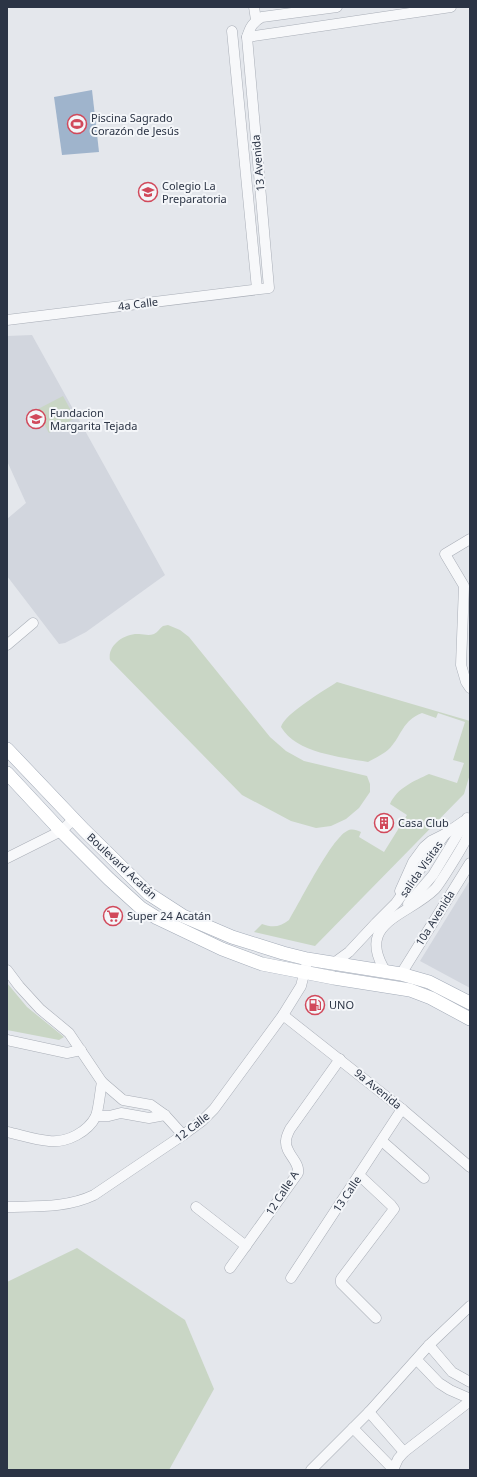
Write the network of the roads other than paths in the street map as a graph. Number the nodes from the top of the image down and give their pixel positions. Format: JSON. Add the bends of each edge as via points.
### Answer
{"nodes":[{"id":1,"x":254,"y":7,"type":"edge"},
{"id":2,"x":337,"y":7,"type":"edge"},
{"id":3,"x":451,"y":7,"type":"edge"},
{"id":4,"x":278,"y":15,"type":"junction"},
{"id":5,"x":256,"y":20,"type":"junction"},
{"id":6,"x":232,"y":31,"type":"dead end"},
{"id":7,"x":281,"y":31,"type":"junction"},
{"id":8,"x":247,"y":37,"type":"junction"},
{"id":9,"x":269,"y":288,"type":"joint"},
{"id":10,"x":257,"y":289,"type":"junction"},
{"id":11,"x":7,"y":320,"type":"edge"},
{"id":12,"x":470,"y":539,"type":"edge"},
{"id":13,"x":32,"y":623,"type":"dead end"},
{"id":14,"x":7,"y":645,"type":"edge"},
{"id":15,"x":470,"y":688,"type":"edge"},
{"id":16,"x":7,"y":749,"type":"edge"},
{"id":17,"x":7,"y":773,"type":"edge"},
{"id":18,"x":469,"y":816,"type":"edge"},
{"id":19,"x":74,"y":819,"type":"junction"},
{"id":20,"x":61,"y":831,"type":"junction"},
{"id":21,"x":7,"y":858,"type":"edge"},
{"id":22,"x":470,"y":863,"type":"edge"},
{"id":23,"x":399,"y":908,"type":"junction"},
{"id":24,"x":307,"y":959,"type":"junction"},
{"id":25,"x":334,"y":963,"type":"junction"},
{"id":26,"x":7,"y":970,"type":"edge"},
{"id":27,"x":304,"y":972,"type":"junction"},
{"id":28,"x":386,"y":972,"type":"junction"},
{"id":29,"x":401,"y":974,"type":"junction"},
{"id":30,"x":470,"y":1003,"type":"edge"},
{"id":31,"x":283,"y":1015,"type":"junction"},
{"id":32,"x":470,"y":1019,"type":"edge"},
{"id":33,"x":7,"y":1040,"type":"edge"},
{"id":34,"x":81,"y":1050,"type":"junction"},
{"id":35,"x":340,"y":1059,"type":"junction"},
{"id":36,"x":102,"y":1082,"type":"junction"},
{"id":37,"x":123,"y":1100,"type":"junction"},
{"id":38,"x":402,"y":1109,"type":"junction"},
{"id":39,"x":121,"y":1113,"type":"junction"},
{"id":40,"x":165,"y":1115,"type":"junction"},
{"id":41,"x":96,"y":1116,"type":"junction"},
{"id":42,"x":7,"y":1132,"type":"edge"},
{"id":43,"x":183,"y":1135,"type":"junction"},
{"id":44,"x":382,"y":1141,"type":"junction"},
{"id":45,"x":470,"y":1167,"type":"edge"},
{"id":46,"x":359,"y":1175,"type":"junction"},
{"id":47,"x":424,"y":1178,"type":"dead end"},
{"id":48,"x":7,"y":1207,"type":"edge"},
{"id":49,"x":196,"y":1207,"type":"dead end"},
{"id":50,"x":246,"y":1246,"type":"junction"},
{"id":51,"x":230,"y":1268,"type":"dead end"},
{"id":52,"x":291,"y":1278,"type":"dead end"},
{"id":53,"x":470,"y":1306,"type":"edge"},
{"id":54,"x":376,"y":1318,"type":"dead end"},
{"id":55,"x":429,"y":1345,"type":"junction"},
{"id":56,"x":417,"y":1360,"type":"junction"},
{"id":57,"x":470,"y":1382,"type":"edge"},
{"id":58,"x":470,"y":1387,"type":"edge"},
{"id":59,"x":466,"y":1402,"type":"edge"},
{"id":60,"x":368,"y":1412,"type":"junction"},
{"id":61,"x":353,"y":1428,"type":"junction"},
{"id":62,"x":404,"y":1452,"type":"junction"},
{"id":63,"x":393,"y":1469,"type":"edge"},
{"id":64,"x":311,"y":1470,"type":"edge"}],
"edges":[{"from":1,"to":5,"type":"street"},
{"from":2,"to":4,"type":"street"},
{"from":3,"to":7,"type":"street"},
{"from":4,"to":5,"type":"street"},
{"from":4,"to":7,"type":"street"},
{"from":5,"to":8,"type":"street"},
{"from":6,"to":10,"type":"street"},
{"from":7,"to":8,"type":"street"},
{"from":8,"to":9,"type":"street","name":"13 Avenida"},
{"from":9,"to":10,"type":"street","name":"4a Calle"},
{"from":10,"to":11,"type":"street","name":"4a Calle"},
{"from":12,"to":15,"type":"street","via":[[445,554],[464,586],[461,665]]},
{"from":13,"to":14,"type":"street"},
{"from":16,"to":19,"type":"main road","name":"Boulevard Acatán"},
{"from":17,"to":20,"type":"main road","name":"Boulevard Acatán"},
{"from":18,"to":23,"type":"street","via":[[433,875]]},
{"from":18,"to":23,"type":"street","name":"salida Visitas","via":[[445,834]]},
{"from":19,"to":20,"type":"street"},
{"from":19,"to":24,"type":"main road","name":"Boulevard Acatán","via":[[149,894],[164,905],[232,937]]},
{"from":20,"to":21,"type":"street"},
{"from":20,"to":27,"type":"main road","name":"Boulevard Acatán","via":[[109,879],[141,908],[157,918],[222,949],[262,964]]},
{"from":22,"to":29,"type":"street","name":"10a Avenida"},
{"from":23,"to":25,"type":"street","via":[[376,923],[349,952]]},
{"from":23,"to":28,"type":"street","via":[[377,938],[376,951]]},
{"from":24,"to":25,"type":"main road","name":"Boulevard Acatán"},
{"from":24,"to":27,"type":"street","name":"12 Calle"},
{"from":25,"to":28,"type":"main road","name":"Boulevard Acatán"},
{"from":26,"to":34,"type":"street","via":[[40,1009],[69,1034]]},
{"from":27,"to":31,"type":"street","name":"12 Calle","via":[[301,986]]},
{"from":27,"to":32,"type":"main road","name":"Boulevard Acatán","via":[[410,990]]},
{"from":28,"to":29,"type":"main road","name":"Boulevard Acatán"},
{"from":29,"to":30,"type":"main road","name":"Boulevard Acatán","via":[[429,982]]},
{"from":31,"to":35,"type":"street","name":"9a Avenida"},
{"from":31,"to":43,"type":"street","name":"12 Calle","via":[[214,1109]]},
{"from":33,"to":34,"type":"street","via":[[67,1052]]},
{"from":34,"to":36,"type":"street"},
{"from":35,"to":38,"type":"street","name":"9a Avenida"},
{"from":35,"to":50,"type":"street","name":"12 Calle A","via":[[290,1129],[286,1147],[299,1168],[298,1173]]},
{"from":36,"to":37,"type":"street"},
{"from":36,"to":41,"type":"street"},
{"from":37,"to":39,"type":"street"},
{"from":37,"to":40,"type":"street","via":[[151,1105]]},
{"from":38,"to":44,"type":"street","name":"13 Calle"},
{"from":38,"to":45,"type":"street","name":"9a Avenida"},
{"from":39,"to":40,"type":"street","via":[[149,1118]]},
{"from":39,"to":41,"type":"street"},
{"from":40,"to":43,"type":"street"},
{"from":41,"to":42,"type":"street","via":[[87,1128],[76,1136],[63,1140],[50,1142]]},
{"from":43,"to":48,"type":"street","name":"12 Calle","via":[[87,1198],[58,1205]]},
{"from":44,"to":46,"type":"street","name":"13 Calle"},
{"from":44,"to":47,"type":"street"},
{"from":46,"to":52,"type":"street","name":"13 Calle"},
{"from":46,"to":54,"type":"street","via":[[394,1209],[341,1280],[341,1284]]},
{"from":49,"to":50,"type":"street"},
{"from":50,"to":51,"type":"street","name":"12 Calle A"},
{"from":53,"to":55,"type":"street"},
{"from":55,"to":56,"type":"street"},
{"from":55,"to":57,"type":"street","via":[[452,1372]]},
{"from":56,"to":59,"type":"street","via":[[439,1383]]},
{"from":56,"to":60,"type":"street"},
{"from":58,"to":59,"type":"street"},
{"from":59,"to":62,"type":"street"},
{"from":60,"to":61,"type":"street"},
{"from":60,"to":62,"type":"street"},
{"from":61,"to":63,"type":"street"},
{"from":61,"to":64,"type":"street"},
{"from":62,"to":63,"type":"street"}]}
